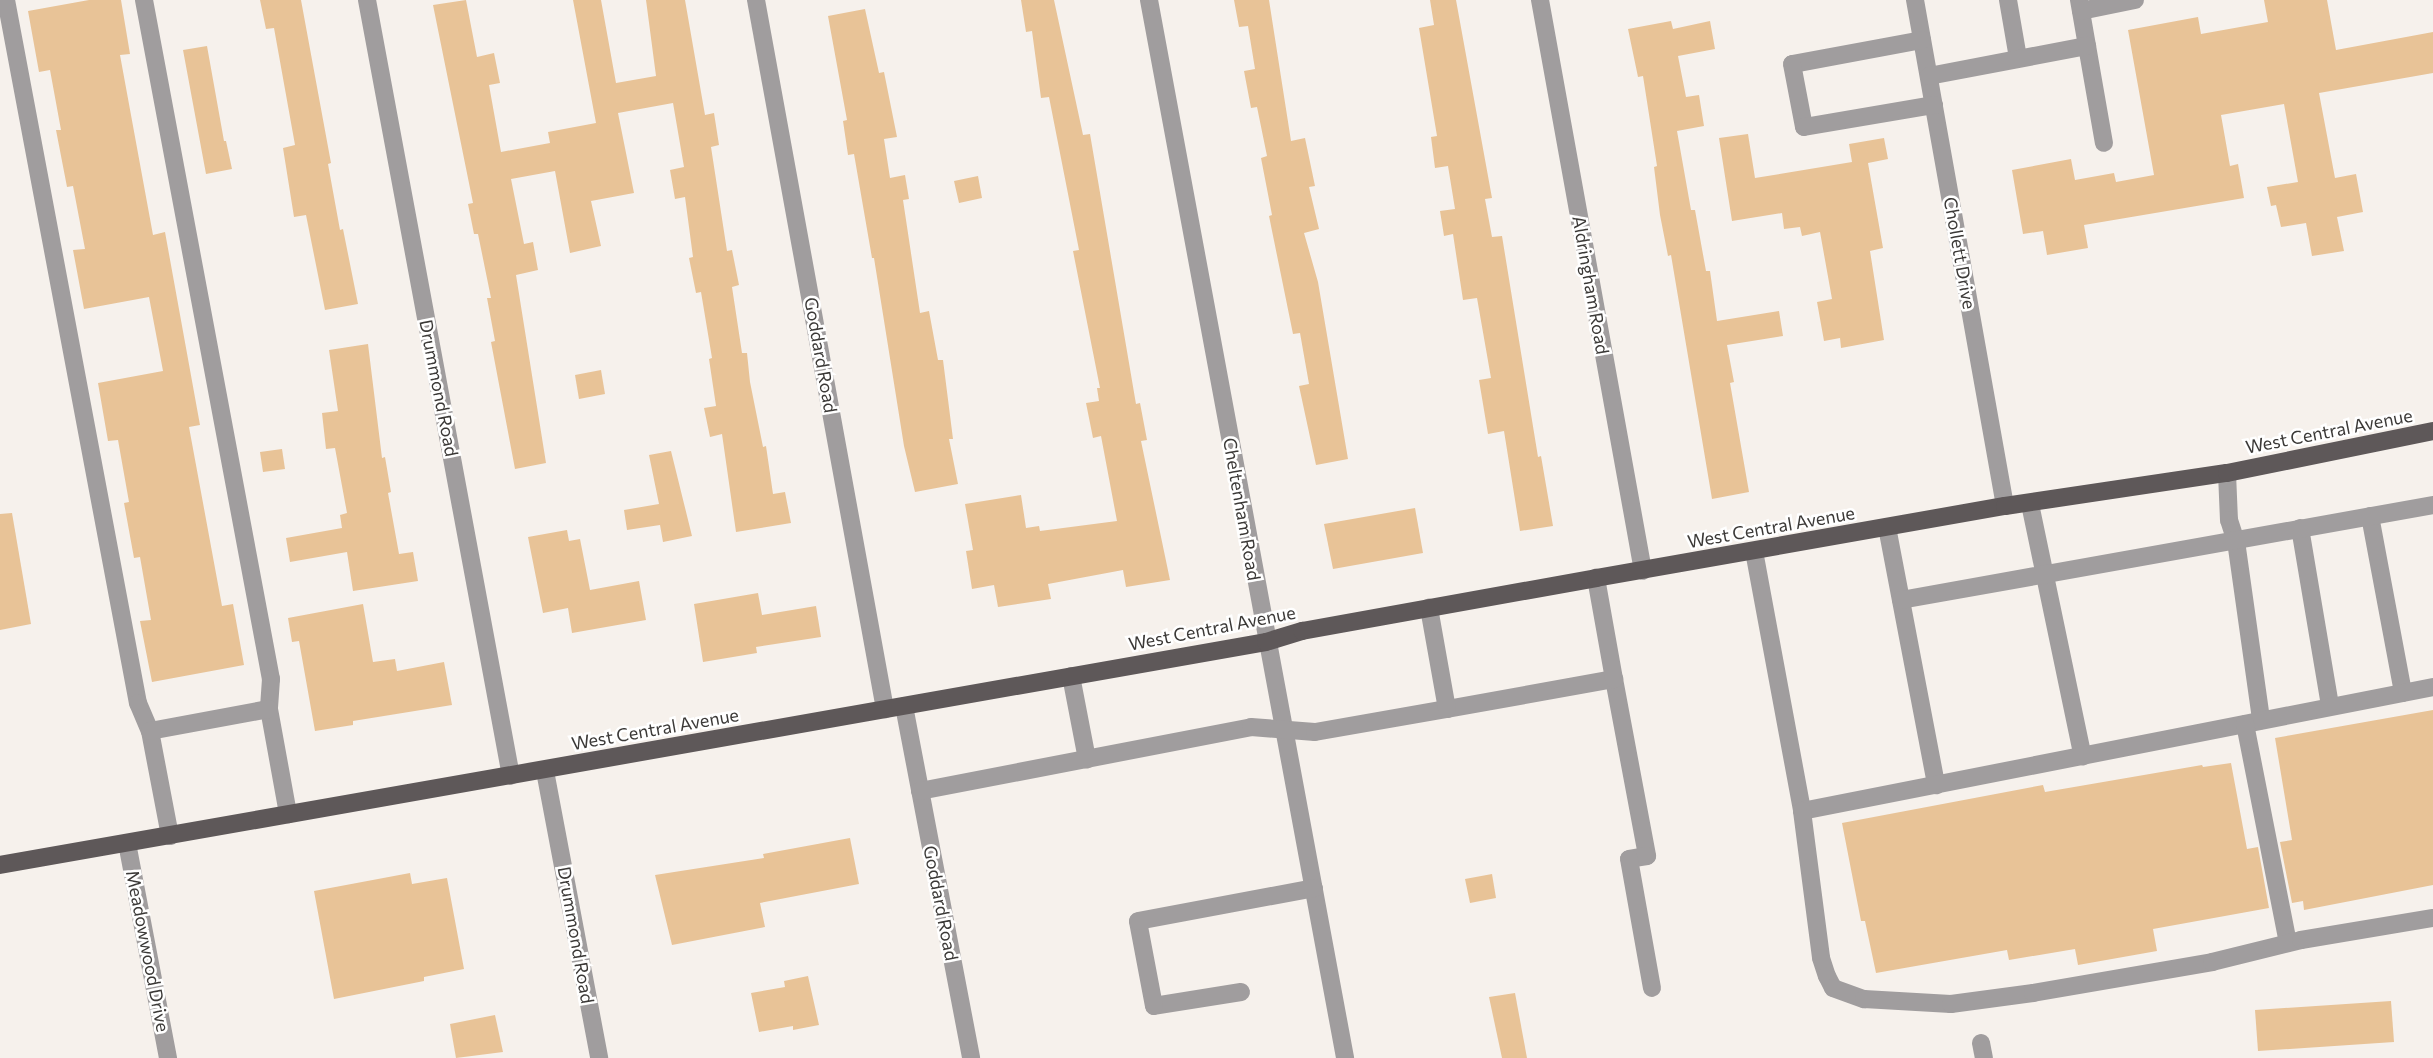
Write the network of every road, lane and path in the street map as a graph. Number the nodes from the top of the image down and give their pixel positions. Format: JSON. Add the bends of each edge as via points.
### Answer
{"nodes":[{"id":1,"x":6,"y":0,"type":"edge"},
{"id":2,"x":144,"y":0,"type":"edge"},
{"id":3,"x":367,"y":0,"type":"edge"},
{"id":4,"x":756,"y":0,"type":"edge"},
{"id":5,"x":1149,"y":0,"type":"edge"},
{"id":6,"x":1540,"y":0,"type":"edge"},
{"id":7,"x":1915,"y":0,"type":"edge"},
{"id":8,"x":2008,"y":0,"type":"edge"},
{"id":9,"x":2136,"y":0,"type":"edge"},
{"id":10,"x":2080,"y":5,"type":"edge"},
{"id":11,"x":1922,"y":40,"type":"junction"},
{"id":12,"x":2087,"y":46,"type":"junction"},
{"id":13,"x":2018,"y":58,"type":"junction"},
{"id":14,"x":1929,"y":76,"type":"junction"},
{"id":15,"x":1934,"y":105,"type":"junction"},
{"id":16,"x":2104,"y":143,"type":"dead end"},
{"id":17,"x":2433,"y":431,"type":"edge"},
{"id":18,"x":2228,"y":472,"type":"junction"},
{"id":19,"x":2030,"y":504,"type":"junction"},
{"id":20,"x":2433,"y":505,"type":"edge"},
{"id":21,"x":2005,"y":506,"type":"junction"},
{"id":22,"x":2370,"y":516,"type":"junction"},
{"id":23,"x":1887,"y":527,"type":"junction"},
{"id":24,"x":2300,"y":528,"type":"junction"},
{"id":25,"x":2236,"y":541,"type":"junction"},
{"id":26,"x":1754,"y":551,"type":"junction"},
{"id":27,"x":1643,"y":571,"type":"junction"},
{"id":28,"x":2045,"y":575,"type":"junction"},
{"id":29,"x":1596,"y":578,"type":"junction"},
{"id":30,"x":1901,"y":600,"type":"junction"},
{"id":31,"x":1429,"y":608,"type":"junction"},
{"id":32,"x":1266,"y":642,"type":"junction"},
{"id":33,"x":1070,"y":676,"type":"junction"},
{"id":34,"x":1614,"y":679,"type":"junction"},
{"id":35,"x":2433,"y":687,"type":"edge"},
{"id":36,"x":2403,"y":693,"type":"junction"},
{"id":37,"x":904,"y":706,"type":"junction"},
{"id":38,"x":2330,"y":706,"type":"junction"},
{"id":39,"x":269,"y":709,"type":"junction"},
{"id":40,"x":885,"y":709,"type":"junction"},
{"id":41,"x":1447,"y":709,"type":"junction"},
{"id":42,"x":2253,"y":722,"type":"junction"},
{"id":43,"x":1284,"y":729,"type":"junction"},
{"id":44,"x":150,"y":731,"type":"junction"},
{"id":45,"x":2083,"y":757,"type":"junction"},
{"id":46,"x":1087,"y":758,"type":"junction"},
{"id":47,"x":545,"y":771,"type":"junction"},
{"id":48,"x":511,"y":776,"type":"junction"},
{"id":49,"x":1936,"y":785,"type":"junction"},
{"id":50,"x":920,"y":792,"type":"junction"},
{"id":51,"x":1802,"y":811,"type":"junction"},
{"id":52,"x":288,"y":814,"type":"junction"},
{"id":53,"x":170,"y":836,"type":"junction"},
{"id":54,"x":127,"y":843,"type":"junction"},
{"id":55,"x":0,"y":866,"type":"edge"},
{"id":56,"x":1314,"y":888,"type":"junction"},
{"id":57,"x":2433,"y":918,"type":"edge"},
{"id":58,"x":2288,"y":943,"type":"junction"},
{"id":59,"x":1652,"y":988,"type":"dead end"},
{"id":60,"x":1241,"y":992,"type":"dead end"},
{"id":61,"x":168,"y":1058,"type":"edge"},
{"id":62,"x":598,"y":1058,"type":"edge"},
{"id":63,"x":971,"y":1058,"type":"edge"},
{"id":64,"x":1345,"y":1058,"type":"edge"}],
"edges":[{"from":1,"to":44,"type":"street","via":[[138,703]]},
{"from":2,"to":39,"type":"street","via":[[271,679]]},
{"from":3,"to":48,"type":"street","name":"Drummond Road"},
{"from":4,"to":40,"type":"street","name":"Goddard Road"},
{"from":5,"to":32,"type":"street","name":"Cheltenham Road"},
{"from":6,"to":27,"type":"street","name":"Aldringham Road"},
{"from":7,"to":11,"type":"street","name":"Chollett Drive"},
{"from":8,"to":13,"type":"street"},
{"from":9,"to":10,"type":"street"},
{"from":10,"to":12,"type":"street"},
{"from":11,"to":14,"type":"street","name":"Chollett Drive"},
{"from":11,"to":15,"type":"street","via":[[1792,64],[1804,127]]},
{"from":12,"to":13,"type":"street"},
{"from":12,"to":16,"type":"street"},
{"from":13,"to":14,"type":"street"},
{"from":14,"to":15,"type":"street","name":"Chollett Drive"},
{"from":15,"to":21,"type":"street","name":"Chollett Drive"},
{"from":17,"to":18,"type":"main road","name":"West Central Avenue"},
{"from":18,"to":19,"type":"main road","name":"West Central Avenue"},
{"from":18,"to":25,"type":"street","via":[[2228,520]]},
{"from":19,"to":21,"type":"main road","name":"West Central Avenue"},
{"from":19,"to":28,"type":"street"},
{"from":20,"to":22,"type":"street"},
{"from":21,"to":23,"type":"main road","name":"West Central Avenue"},
{"from":22,"to":24,"type":"street"},
{"from":22,"to":36,"type":"street"},
{"from":23,"to":26,"type":"main road","name":"West Central Avenue"},
{"from":23,"to":30,"type":"street"},
{"from":24,"to":25,"type":"street"},
{"from":24,"to":38,"type":"street"},
{"from":25,"to":28,"type":"street"},
{"from":25,"to":42,"type":"street"},
{"from":26,"to":27,"type":"main road","name":"West Central Avenue"},
{"from":26,"to":51,"type":"street"},
{"from":27,"to":29,"type":"main road","name":"West Central Avenue"},
{"from":28,"to":30,"type":"street"},
{"from":28,"to":45,"type":"street"},
{"from":29,"to":31,"type":"main road","name":"West Central Avenue"},
{"from":29,"to":34,"type":"street"},
{"from":30,"to":49,"type":"street"},
{"from":31,"to":32,"type":"main road","name":"West Central Avenue"},
{"from":31,"to":41,"type":"street"},
{"from":32,"to":33,"type":"main road","name":"West Central Avenue"},
{"from":32,"to":43,"type":"street","name":"Cheltenham Road"},
{"from":33,"to":37,"type":"main road","name":"West Central Avenue"},
{"from":33,"to":46,"type":"street"},
{"from":34,"to":41,"type":"street"},
{"from":34,"to":59,"type":"street","via":[[1647,856],[1629,859]]},
{"from":35,"to":36,"type":"street"},
{"from":36,"to":38,"type":"street"},
{"from":37,"to":40,"type":"main road","name":"West Central Avenue"},
{"from":37,"to":50,"type":"street","name":"Goddard Road"},
{"from":38,"to":42,"type":"street"},
{"from":39,"to":44,"type":"street"},
{"from":39,"to":52,"type":"street"},
{"from":40,"to":47,"type":"main road","name":"West Central Avenue"},
{"from":41,"to":43,"type":"street","via":[[1315,732]]},
{"from":42,"to":45,"type":"street"},
{"from":42,"to":58,"type":"street"},
{"from":43,"to":46,"type":"street","via":[[1251,727]]},
{"from":43,"to":56,"type":"street","name":"Cheltenham Road"},
{"from":44,"to":53,"type":"street"},
{"from":45,"to":49,"type":"street"},
{"from":46,"to":50,"type":"street"},
{"from":47,"to":48,"type":"main road","name":"West Central Avenue"},
{"from":47,"to":62,"type":"street","name":"Drummond Road"},
{"from":48,"to":52,"type":"main road","name":"West Central Avenue"},
{"from":49,"to":51,"type":"street"},
{"from":50,"to":63,"type":"street","name":"Goddard Road"},
{"from":51,"to":58,"type":"street","via":[[1821,958],[1833,988],[1845,995],[1951,1004],[2115,981]]},
{"from":52,"to":53,"type":"main road","name":"West Central Avenue"},
{"from":53,"to":54,"type":"main road","name":"West Central Avenue"},
{"from":54,"to":55,"type":"main road","name":"West Central Avenue"},
{"from":54,"to":61,"type":"street","name":"Meadowwood Drive"},
{"from":56,"to":60,"type":"street","via":[[1138,920],[1154,1006]]},
{"from":56,"to":64,"type":"street","name":"Cheltenham Road"},
{"from":57,"to":58,"type":"street"}]}
